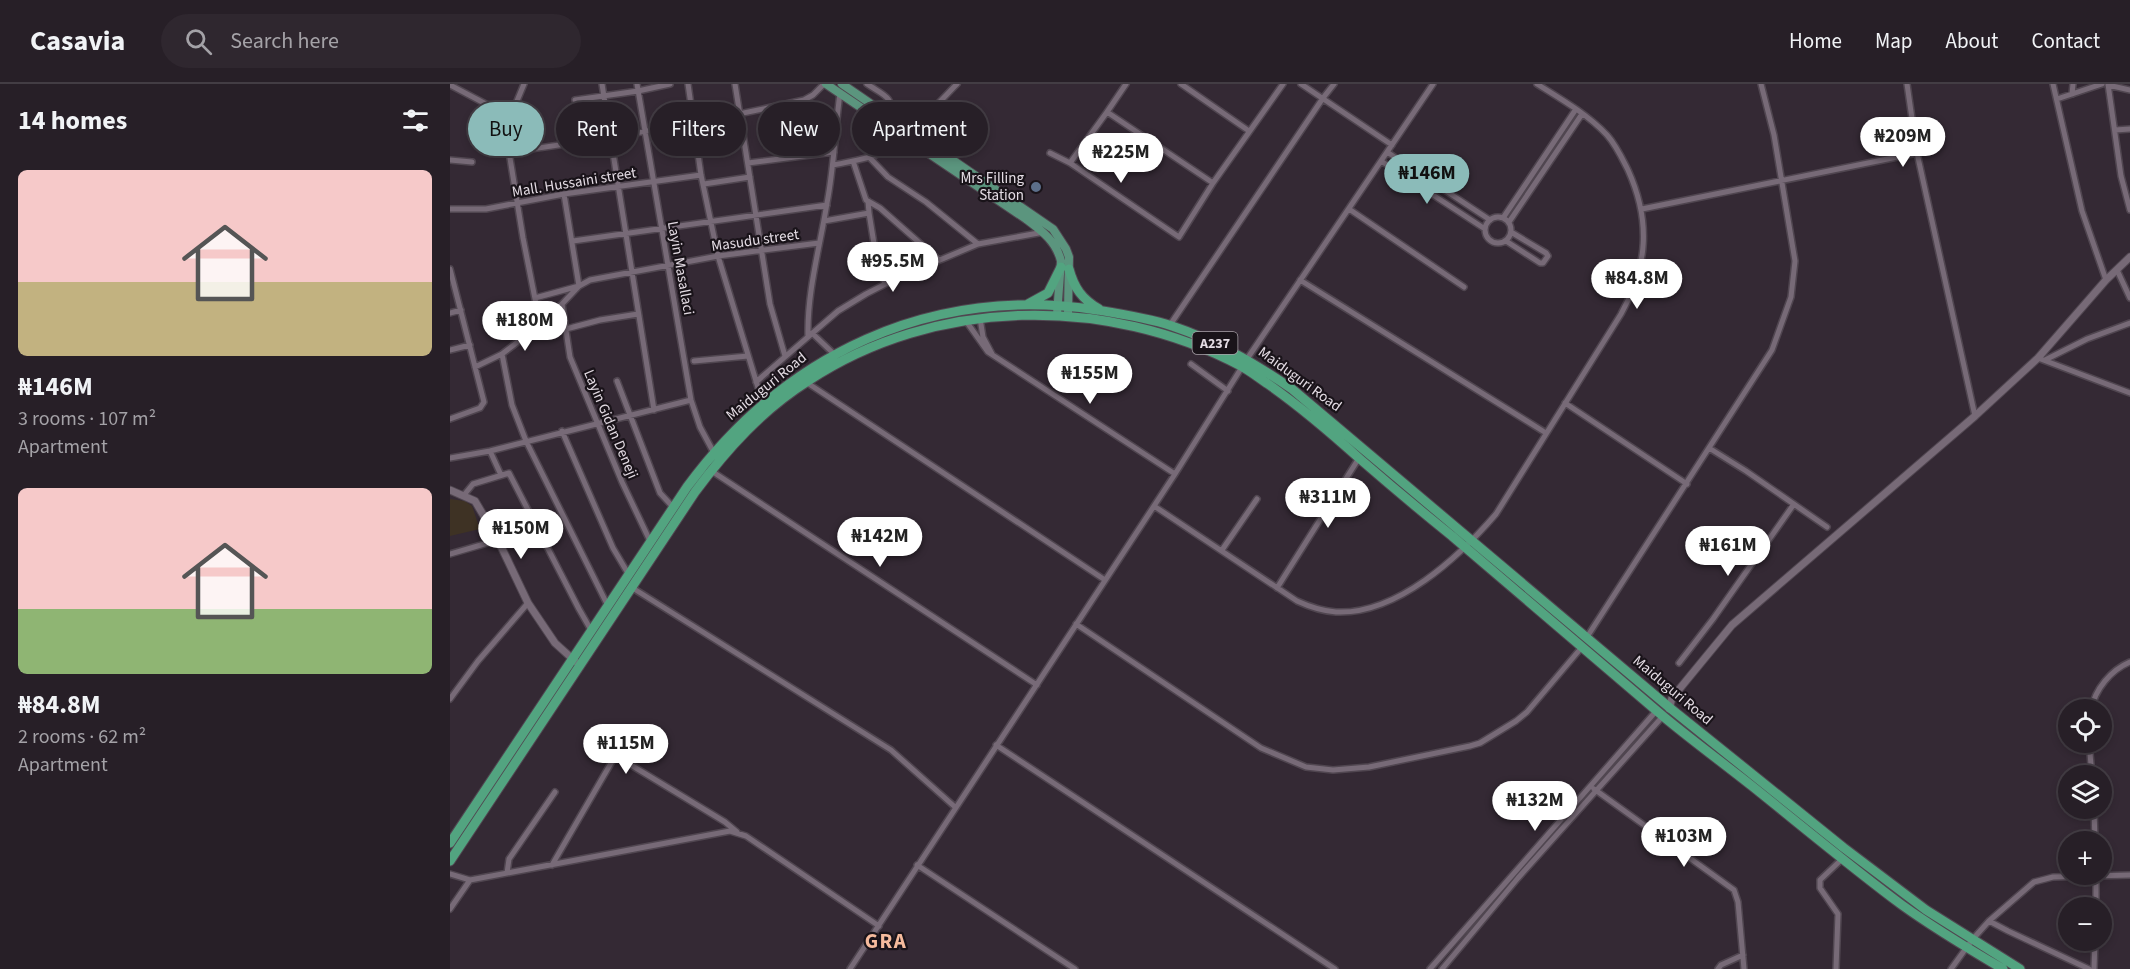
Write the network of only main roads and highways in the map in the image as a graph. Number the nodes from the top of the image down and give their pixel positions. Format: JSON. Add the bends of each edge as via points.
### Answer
{"nodes":[{"id":1,"x":825,"y":84,"type":"edge"},
{"id":2,"x":841,"y":88,"type":"edge"},
{"id":3,"x":855,"y":88,"type":"edge"},
{"id":4,"x":862,"y":102,"type":"edge"},
{"id":5,"x":872,"y":102,"type":"edge"},
{"id":6,"x":941,"y":156,"type":"edge"},
{"id":7,"x":1029,"y":216,"type":"junction"},
{"id":8,"x":1065,"y":268,"type":"junction"},
{"id":9,"x":1025,"y":306,"type":"junction"},
{"id":10,"x":1057,"y":311,"type":"junction"},
{"id":11,"x":1069,"y":311,"type":"junction"},
{"id":12,"x":1104,"y":311,"type":"junction"},
{"id":13,"x":1245,"y":363,"type":"junction"},
{"id":14,"x":707,"y":468,"type":"junction"},
{"id":15,"x":1469,"y":545,"type":"junction"},
{"id":16,"x":575,"y":662,"type":"junction"},
{"id":17,"x":1665,"y":707,"type":"junction"},
{"id":18,"x":450,"y":843,"type":"edge"},
{"id":19,"x":450,"y":861,"type":"edge"},
{"id":20,"x":1969,"y":943,"type":"junction"},
{"id":21,"x":2003,"y":969,"type":"edge"},
{"id":22,"x":2020,"y":969,"type":"edge"}],
"edges":[{"from":1,"to":2,"type":"main road"},
{"from":2,"to":3,"type":"main road"},
{"from":2,"to":4,"type":"main road"},
{"from":3,"to":5,"type":"main road"},
{"from":6,"to":7,"type":"main road"},
{"from":7,"to":8,"type":"main road","via":[[1059,253]]},
{"from":7,"to":8,"type":"main road","via":[[1053,229],[1060,238],[1069,257]]},
{"from":8,"to":9,"type":"highway","via":[[1048,293]]},
{"from":8,"to":10,"type":"main road"},
{"from":8,"to":11,"type":"main road"},
{"from":8,"to":12,"type":"highway","via":[[1085,300]]},
{"from":9,"to":10,"type":"highway","name":"Maiduguri Road","number":"A237"},
{"from":9,"to":14,"type":"highway","name":"Maiduguri Road","number":"A237","via":[[937,315],[883,332],[834,354],[763,404],[714,453]]},
{"from":10,"to":11,"type":"highway","name":"Maiduguri Road","number":"A237"},
{"from":10,"to":14,"type":"highway","name":"Maiduguri Road","number":"A237","via":[[980,317],[896,338],[863,351],[806,382],[773,406]]},
{"from":11,"to":12,"type":"highway","name":"Maiduguri Road","number":"A237"},
{"from":11,"to":13,"type":"highway","name":"Maiduguri Road","number":"A237","via":[[1137,326]]},
{"from":12,"to":13,"type":"highway","name":"Maiduguri Road","number":"A237","via":[[1170,325]]},
{"from":13,"to":15,"type":"highway","name":"Maiduguri Road","number":"A237"},
{"from":13,"to":15,"type":"highway","name":"Maiduguri Road","number":"A237","via":[[1292,389],[1319,410]]},
{"from":14,"to":16,"type":"highway","name":"Maiduguri Road","number":"A237","via":[[631,587]]},
{"from":14,"to":16,"type":"highway","name":"Maiduguri Road","number":"A237","via":[[673,507],[591,630]]},
{"from":15,"to":17,"type":"highway","name":"Maiduguri Road","number":"A237"},
{"from":16,"to":18,"type":"highway","name":"Maiduguri Road","number":"A237"},
{"from":16,"to":19,"type":"highway","name":"Maiduguri Road","number":"A237"},
{"from":17,"to":20,"type":"highway","name":"Maiduguri Road","number":"A237"},
{"from":17,"to":20,"type":"highway","name":"Maiduguri Road","number":"A237","via":[[1842,859],[1906,907]]},
{"from":20,"to":21,"type":"highway","name":"Maiduguri Road","number":"A237"},
{"from":20,"to":22,"type":"highway","name":"Maiduguri Road","number":"A237"}]}
